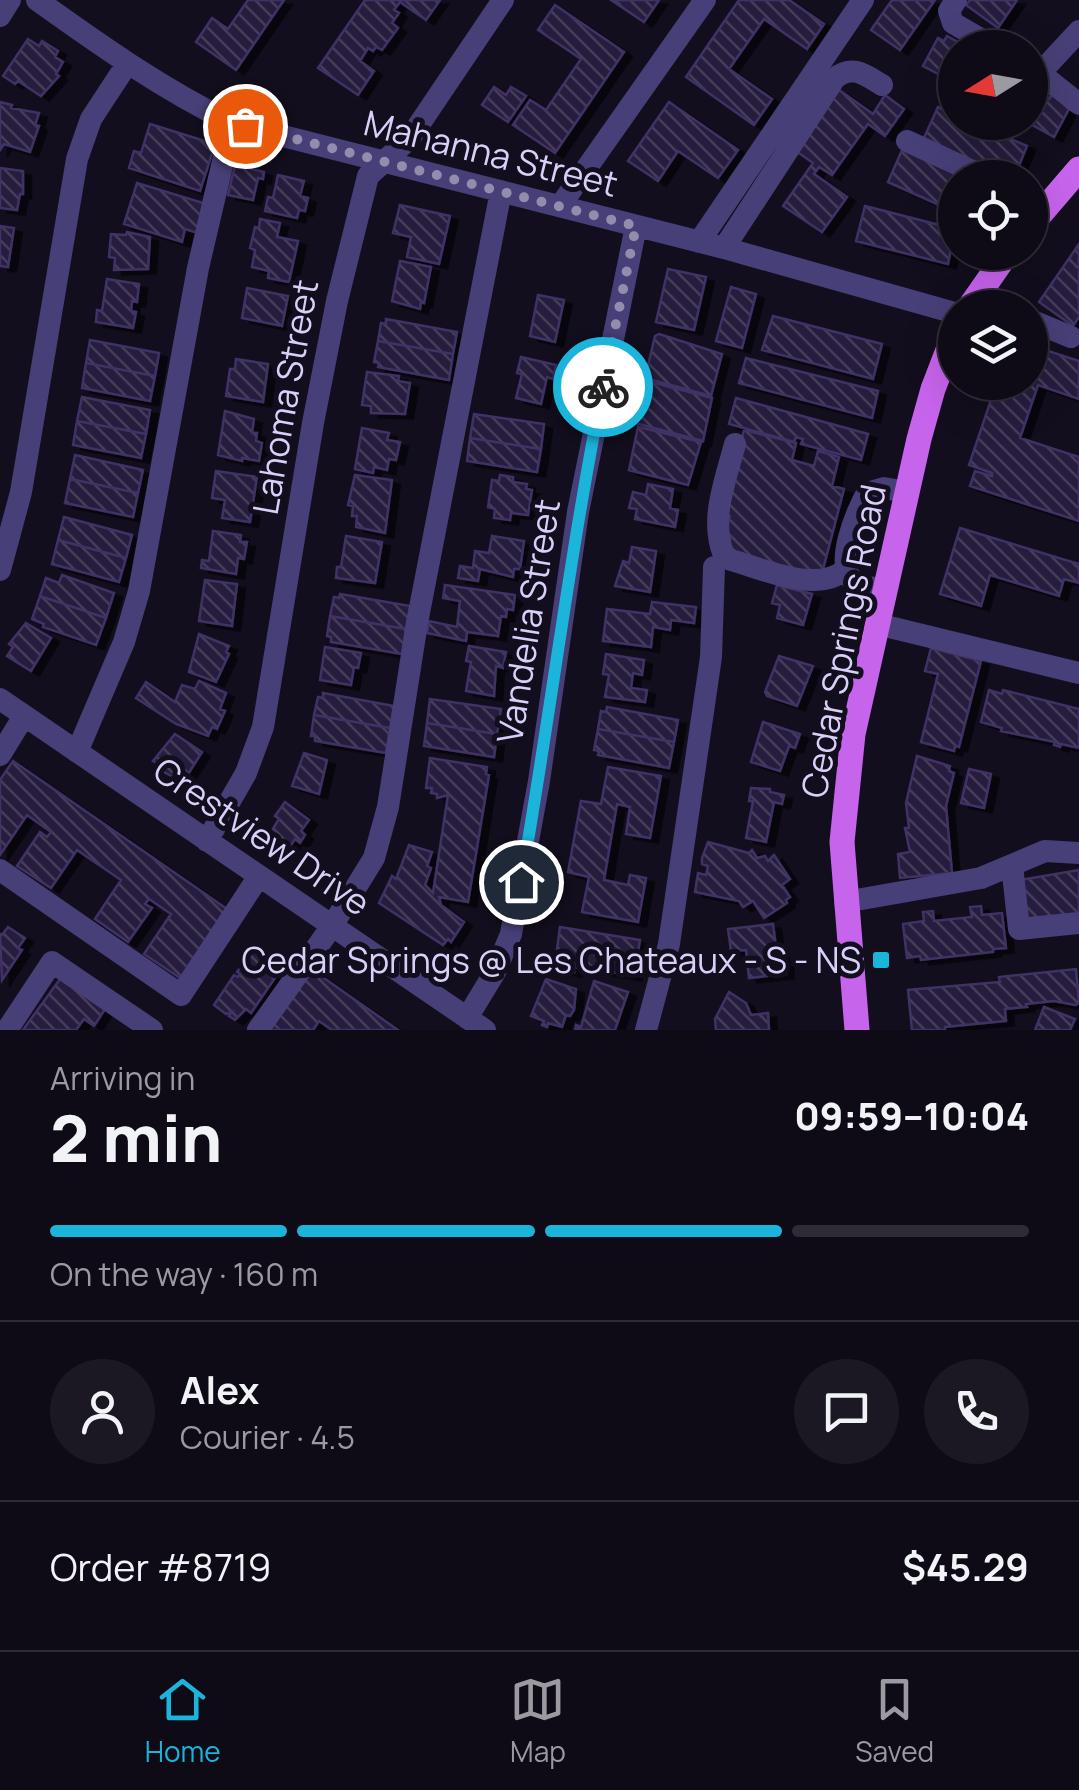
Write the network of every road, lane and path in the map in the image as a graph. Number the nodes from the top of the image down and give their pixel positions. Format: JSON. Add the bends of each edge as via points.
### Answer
{"nodes":[{"id":1,"x":10,"y":0,"type":"edge"},
{"id":2,"x":38,"y":0,"type":"edge"},
{"id":3,"x":503,"y":0,"type":"edge"},
{"id":4,"x":705,"y":0,"type":"edge"},
{"id":5,"x":863,"y":0,"type":"edge"},
{"id":6,"x":956,"y":0,"type":"edge"},
{"id":7,"x":0,"y":16,"type":"edge"},
{"id":8,"x":964,"y":30,"type":"edge"},
{"id":9,"x":1079,"y":30,"type":"edge"},
{"id":10,"x":1048,"y":58,"type":"edge"},
{"id":11,"x":128,"y":64,"type":"junction"},
{"id":12,"x":1048,"y":80,"type":"edge"},
{"id":13,"x":882,"y":85,"type":"dead end"},
{"id":14,"x":1079,"y":104,"type":"edge"},
{"id":15,"x":232,"y":122,"type":"junction"},
{"id":16,"x":907,"y":140,"type":"dead end"},
{"id":17,"x":949,"y":160,"type":"edge"},
{"id":18,"x":381,"y":161,"type":"junction"},
{"id":19,"x":1079,"y":169,"type":"edge"},
{"id":20,"x":501,"y":191,"type":"junction"},
{"id":21,"x":1054,"y":199,"type":"edge"},
{"id":22,"x":560,"y":206,"type":"junction"},
{"id":23,"x":636,"y":226,"type":"junction"},
{"id":24,"x":698,"y":242,"type":"junction"},
{"id":25,"x":724,"y":248,"type":"junction"},
{"id":26,"x":938,"y":308,"type":"edge"},
{"id":27,"x":1048,"y":327,"type":"edge"},
{"id":28,"x":1071,"y":337,"type":"dead end"},
{"id":29,"x":938,"y":376,"type":"edge"},
{"id":30,"x":735,"y":444,"type":"dead end"},
{"id":31,"x":906,"y":492,"type":"junction"},
{"id":32,"x":714,"y":567,"type":"dead end"},
{"id":33,"x":0,"y":570,"type":"edge"},
{"id":34,"x":845,"y":570,"type":"junction"},
{"id":35,"x":884,"y":590,"type":"junction"},
{"id":36,"x":876,"y":624,"type":"junction"},
{"id":37,"x":1079,"y":673,"type":"edge"},
{"id":38,"x":0,"y":699,"type":"edge"},
{"id":39,"x":24,"y":716,"type":"junction"},
{"id":40,"x":77,"y":752,"type":"junction"},
{"id":41,"x":0,"y":755,"type":"edge"},
{"id":42,"x":207,"y":841,"type":"junction"},
{"id":43,"x":1079,"y":853,"type":"edge"},
{"id":44,"x":1012,"y":866,"type":"junction"},
{"id":45,"x":0,"y":870,"type":"edge"},
{"id":46,"x":259,"y":876,"type":"junction"},
{"id":47,"x":846,"y":902,"type":"junction"},
{"id":48,"x":1079,"y":922,"type":"edge"},
{"id":49,"x":332,"y":926,"type":"junction"},
{"id":50,"x":476,"y":1024,"type":"edge"},
{"id":51,"x":7,"y":1030,"type":"edge"},
{"id":52,"x":152,"y":1030,"type":"edge"},
{"id":53,"x":258,"y":1030,"type":"edge"},
{"id":54,"x":646,"y":1030,"type":"edge"},
{"id":55,"x":857,"y":1030,"type":"edge"}],
"edges":[{"from":1,"to":7,"type":"street"},
{"from":2,"to":11,"type":"street","name":"Mahanna Street"},
{"from":3,"to":18,"type":"street","name":"Lahoma Street","via":[[410,138]]},
{"from":4,"to":22,"type":"street"},
{"from":5,"to":24,"type":"street"},
{"from":6,"to":8,"type":"street","via":[[948,11]]},
{"from":9,"to":10,"type":"street"},
{"from":11,"to":15,"type":"street","name":"Mahanna Street"},
{"from":11,"to":33,"type":"street","via":[[91,119],[78,159],[21,492]]},
{"from":12,"to":14,"type":"street"},
{"from":13,"to":25,"type":"street","via":[[856,70],[835,78]]},
{"from":15,"to":18,"type":"street","name":"Mahanna Street"},
{"from":15,"to":40,"type":"street","via":[[139,591]]},
{"from":16,"to":17,"type":"street"},
{"from":18,"to":20,"type":"street","name":"Mahanna Street"},
{"from":18,"to":42,"type":"street","name":"Lahoma Street","via":[[368,176],[337,301],[263,727]]},
{"from":19,"to":21,"type":"main road"},
{"from":20,"to":22,"type":"street","name":"Mahanna Street"},
{"from":20,"to":49,"type":"street","via":[[388,806],[374,858]]},
{"from":22,"to":23,"type":"street","name":"Mahanna Street"},
{"from":23,"to":24,"type":"street","name":"Mahanna Street"},
{"from":23,"to":50,"type":"street","name":"Vandelia Street","via":[[578,512],[511,934]]},
{"from":24,"to":25,"type":"street","name":"Mahanna Street"},
{"from":25,"to":26,"type":"street","name":"Mahanna Street"},
{"from":27,"to":28,"type":"street"},
{"from":29,"to":31,"type":"main road","name":"Cedar Springs Road"},
{"from":30,"to":34,"type":"street","via":[[720,500],[724,556],[806,580],[828,581]]},
{"from":31,"to":34,"type":"street","via":[[867,493]]},
{"from":31,"to":35,"type":"main road","name":"Cedar Springs Road"},
{"from":32,"to":54,"type":"street","via":[[711,656],[675,906]]},
{"from":34,"to":35,"type":"street","via":[[854,582]]},
{"from":35,"to":36,"type":"main road","name":"Cedar Springs Road"},
{"from":36,"to":37,"type":"street"},
{"from":36,"to":47,"type":"main road","name":"Cedar Springs Road","via":[[845,794]]},
{"from":38,"to":39,"type":"street","name":"Crestview Drive"},
{"from":39,"to":40,"type":"street","name":"Crestview Drive"},
{"from":39,"to":41,"type":"street"},
{"from":40,"to":42,"type":"street","name":"Crestview Drive"},
{"from":42,"to":46,"type":"street","name":"Crestview Drive"},
{"from":43,"to":44,"type":"street","via":[[1045,851]]},
{"from":44,"to":47,"type":"street","via":[[981,878]]},
{"from":44,"to":48,"type":"street","via":[[1019,929]]},
{"from":45,"to":46,"type":"street","via":[[181,996]]},
{"from":46,"to":49,"type":"street","name":"Crestview Drive"},
{"from":47,"to":55,"type":"main road","name":"Cedar Springs Road"},
{"from":49,"to":50,"type":"street","name":"Crestview Drive"},
{"from":49,"to":53,"type":"street"},
{"from":51,"to":52,"type":"street","via":[[52,962]]}]}
